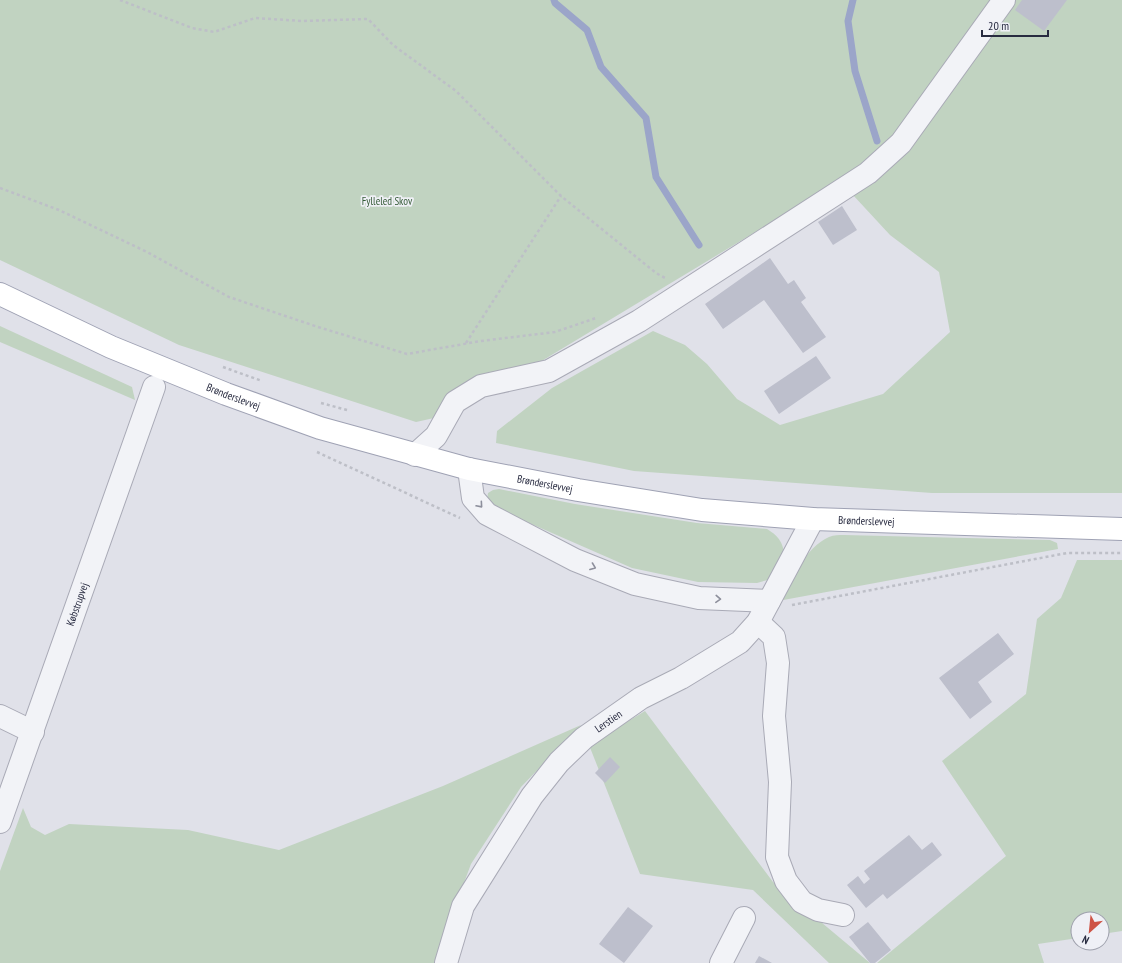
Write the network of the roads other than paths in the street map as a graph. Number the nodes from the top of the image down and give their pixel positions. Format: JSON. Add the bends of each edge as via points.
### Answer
{"nodes":[{"id":1,"x":1004,"y":0,"type":"edge"},
{"id":2,"x":0,"y":294,"type":"edge"},
{"id":3,"x":154,"y":387,"type":"dead end"},
{"id":4,"x":415,"y":454,"type":"junction"},
{"id":5,"x":469,"y":469,"type":"junction"},
{"id":6,"x":813,"y":519,"type":"junction"},
{"id":7,"x":1122,"y":529,"type":"edge"},
{"id":8,"x":764,"y":611,"type":"junction"},
{"id":9,"x":0,"y":716,"type":"edge"},
{"id":10,"x":33,"y":732,"type":"junction"},
{"id":11,"x":0,"y":822,"type":"edge"},
{"id":12,"x":843,"y":914,"type":"dead end"},
{"id":13,"x":744,"y":918,"type":"dead end"},
{"id":14,"x":446,"y":963,"type":"edge"},
{"id":15,"x":721,"y":963,"type":"edge"}],
"edges":[{"from":1,"to":4,"type":"street","via":[[901,143],[868,173],[638,321],[549,371],[481,386],[455,402],[436,436]]},
{"from":2,"to":4,"type":"main road","name":"Brønderslevvej","via":[[111,347],[226,394],[320,428]]},
{"from":3,"to":10,"type":"street","name":"Købstrupvej"},
{"from":4,"to":5,"type":"main road","name":"Brønderslevvej"},
{"from":5,"to":6,"type":"main road","name":"Brønderslevvej","via":[[702,510]]},
{"from":5,"to":8,"type":"street","one_way":true,"via":[[473,498],[487,514],[574,560],[635,584]]},
{"from":6,"to":7,"type":"main road","name":"Brønderslevvej"},
{"from":6,"to":8,"type":"street","name":"Lerstien"},
{"from":8,"to":12,"type":"street","via":[[774,637],[778,663],[774,716],[780,782],[777,857],[786,881],[802,902],[818,910]]},
{"from":8,"to":14,"type":"street","name":"Lerstien","via":[[740,642],[681,678],[641,698],[584,738],[559,762],[532,796],[463,906]]},
{"from":9,"to":10,"type":"street"},
{"from":10,"to":11,"type":"street","name":"Købstrupvej"},
{"from":13,"to":15,"type":"street"}]}
